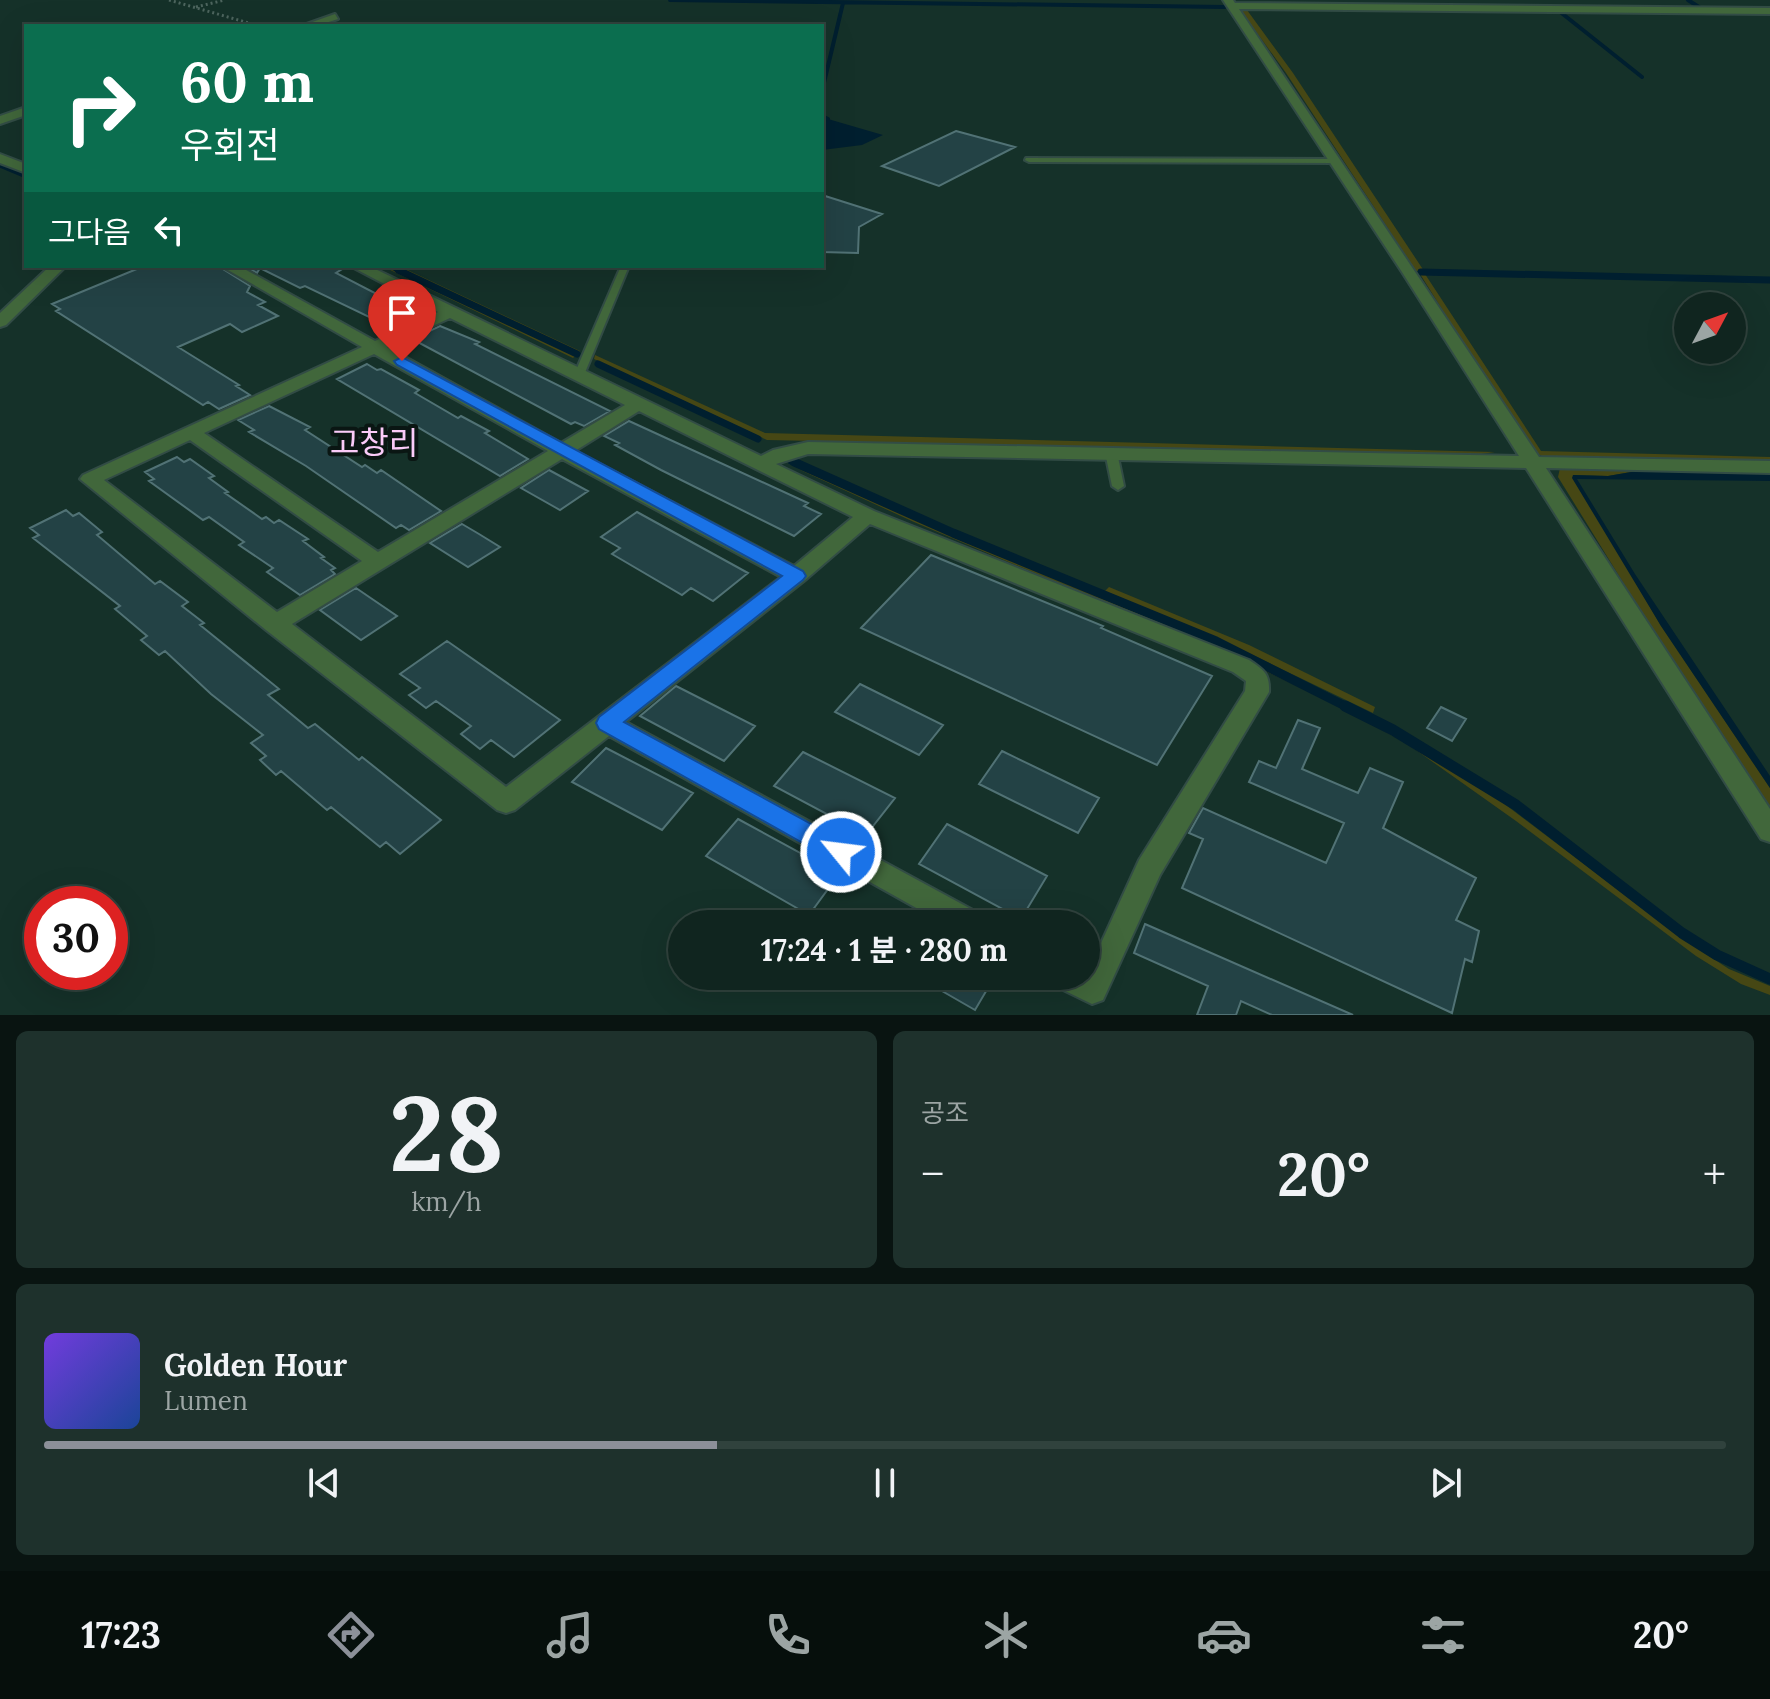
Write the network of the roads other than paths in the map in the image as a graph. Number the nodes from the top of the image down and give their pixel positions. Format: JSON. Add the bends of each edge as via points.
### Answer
{"nodes":[{"id":1,"x":1230,"y":3,"type":"edge"},
{"id":2,"x":1770,"y":11,"type":"edge"},
{"id":3,"x":335,"y":17,"type":"dead end"},
{"id":4,"x":312,"y":24,"type":"edge"},
{"id":5,"x":24,"y":112,"type":"edge"},
{"id":6,"x":0,"y":120,"type":"edge"},
{"id":7,"x":0,"y":158,"type":"edge"},
{"id":8,"x":1029,"y":160,"type":"dead end"},
{"id":9,"x":1335,"y":161,"type":"junction"},
{"id":10,"x":24,"y":168,"type":"edge"},
{"id":11,"x":57,"y":268,"type":"edge"},
{"id":12,"x":232,"y":268,"type":"edge"},
{"id":13,"x":361,"y":268,"type":"edge"},
{"id":14,"x":624,"y":268,"type":"edge"},
{"id":15,"x":450,"y":312,"type":"junction"},
{"id":16,"x":0,"y":322,"type":"edge"},
{"id":17,"x":375,"y":347,"type":"junction"},
{"id":18,"x":579,"y":375,"type":"junction"},
{"id":19,"x":639,"y":404,"type":"junction"},
{"id":20,"x":191,"y":432,"type":"junction"},
{"id":21,"x":562,"y":451,"type":"junction"},
{"id":22,"x":1111,"y":452,"type":"junction"},
{"id":23,"x":1530,"y":462,"type":"junction"},
{"id":24,"x":760,"y":464,"type":"junction"},
{"id":25,"x":1770,"y":467,"type":"edge"},
{"id":26,"x":1118,"y":486,"type":"dead end"},
{"id":27,"x":867,"y":516,"type":"junction"},
{"id":28,"x":378,"y":562,"type":"junction"},
{"id":29,"x":796,"y":576,"type":"junction"},
{"id":30,"x":274,"y":624,"type":"junction"},
{"id":31,"x":607,"y":723,"type":"junction"},
{"id":32,"x":1770,"y":831,"type":"edge"},
{"id":33,"x":947,"y":910,"type":"edge"},
{"id":34,"x":1100,"y":973,"type":"edge"}],
"edges":[{"from":1,"to":2,"type":"street"},
{"from":1,"to":9,"type":"street"},
{"from":3,"to":4,"type":"street"},
{"from":5,"to":6,"type":"street"},
{"from":7,"to":10,"type":"street"},
{"from":8,"to":9,"type":"lane"},
{"from":9,"to":23,"type":"street"},
{"from":11,"to":16,"type":"street"},
{"from":12,"to":17,"type":"street"},
{"from":13,"to":15,"type":"street"},
{"from":14,"to":18,"type":"lane"},
{"from":15,"to":17,"type":"street"},
{"from":15,"to":18,"type":"street"},
{"from":17,"to":20,"type":"street"},
{"from":17,"to":21,"type":"street"},
{"from":18,"to":19,"type":"street"},
{"from":19,"to":21,"type":"street"},
{"from":19,"to":24,"type":"street"},
{"from":20,"to":28,"type":"street"},
{"from":20,"to":30,"type":"street","via":[[90,479]]},
{"from":21,"to":28,"type":"street"},
{"from":21,"to":29,"type":"street"},
{"from":22,"to":23,"type":"street"},
{"from":22,"to":24,"type":"street","via":[[808,448]]},
{"from":22,"to":26,"type":"lane"},
{"from":23,"to":25,"type":"street"},
{"from":23,"to":32,"type":"street"},
{"from":24,"to":27,"type":"street"},
{"from":27,"to":29,"type":"street"},
{"from":27,"to":34,"type":"street","via":[[1241,666],[1258,678],[1257,692],[1149,868]]},
{"from":28,"to":30,"type":"street"},
{"from":29,"to":31,"type":"street"},
{"from":30,"to":31,"type":"street","via":[[506,802]]},
{"from":31,"to":33,"type":"street"}]}
